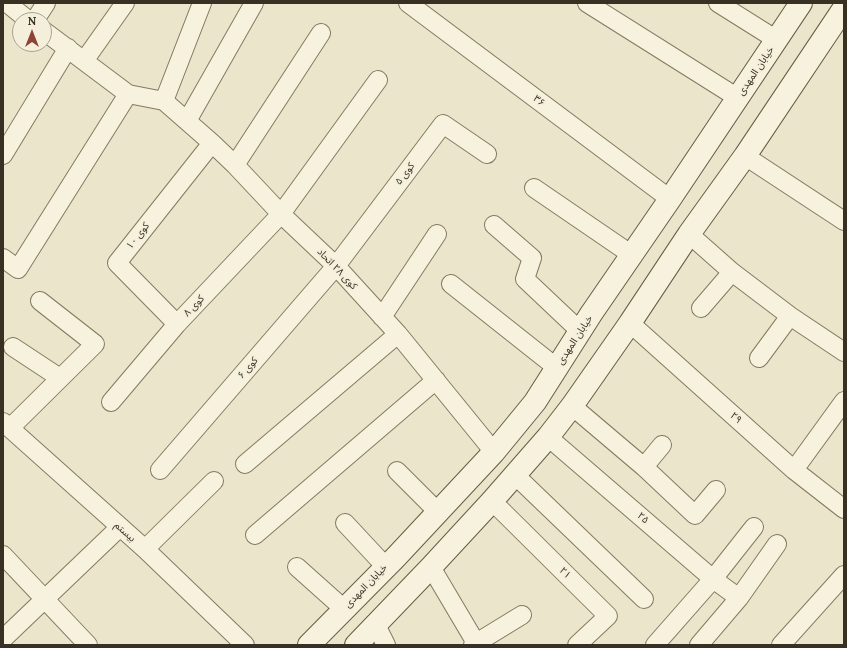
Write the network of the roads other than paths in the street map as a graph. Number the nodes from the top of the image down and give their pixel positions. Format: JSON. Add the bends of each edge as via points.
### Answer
{"nodes":[{"id":1,"x":46,"y":3,"type":"edge"},
{"id":2,"x":125,"y":3,"type":"edge"},
{"id":3,"x":202,"y":3,"type":"edge"},
{"id":4,"x":254,"y":3,"type":"edge"},
{"id":5,"x":408,"y":3,"type":"edge"},
{"id":6,"x":588,"y":3,"type":"edge"},
{"id":7,"x":718,"y":3,"type":"edge"},
{"id":8,"x":801,"y":3,"type":"edge"},
{"id":9,"x":844,"y":8,"type":"edge"},
{"id":10,"x":40,"y":12,"type":"edge"},
{"id":11,"x":321,"y":33,"type":"dead end"},
{"id":12,"x":52,"y":37,"type":"edge"},
{"id":13,"x":777,"y":40,"type":"junction"},
{"id":14,"x":68,"y":48,"type":"junction"},
{"id":15,"x":84,"y":61,"type":"junction"},
{"id":16,"x":378,"y":80,"type":"dead end"},
{"id":17,"x":128,"y":94,"type":"junction"},
{"id":18,"x":738,"y":98,"type":"junction"},
{"id":19,"x":164,"y":101,"type":"junction"},
{"id":20,"x":187,"y":121,"type":"junction"},
{"id":21,"x":212,"y":143,"type":"junction"},
{"id":22,"x":487,"y":154,"type":"dead end"},
{"id":23,"x":3,"y":155,"type":"edge"},
{"id":24,"x":745,"y":156,"type":"junction"},
{"id":25,"x":235,"y":165,"type":"junction"},
{"id":26,"x":534,"y":188,"type":"dead end"},
{"id":27,"x":670,"y":199,"type":"junction"},
{"id":28,"x":281,"y":214,"type":"junction"},
{"id":29,"x":844,"y":221,"type":"edge"},
{"id":30,"x":494,"y":225,"type":"dead end"},
{"id":31,"x":437,"y":234,"type":"dead end"},
{"id":32,"x":689,"y":234,"type":"junction"},
{"id":33,"x":632,"y":255,"type":"junction"},
{"id":34,"x":3,"y":258,"type":"edge"},
{"id":35,"x":336,"y":266,"type":"junction"},
{"id":36,"x":732,"y":272,"type":"junction"},
{"id":37,"x":451,"y":284,"type":"dead end"},
{"id":38,"x":40,"y":301,"type":"dead end"},
{"id":39,"x":701,"y":308,"type":"dead end"},
{"id":40,"x":790,"y":316,"type":"junction"},
{"id":41,"x":382,"y":317,"type":"junction"},
{"id":42,"x":630,"y":323,"type":"junction"},
{"id":43,"x":177,"y":324,"type":"junction"},
{"id":44,"x":580,"y":331,"type":"junction"},
{"id":45,"x":398,"y":334,"type":"junction"},
{"id":46,"x":13,"y":347,"type":"dead end"},
{"id":47,"x":844,"y":352,"type":"edge"},
{"id":48,"x":759,"y":358,"type":"dead end"},
{"id":49,"x":557,"y":368,"type":"junction"},
{"id":50,"x":60,"y":378,"type":"junction"},
{"id":51,"x":436,"y":380,"type":"junction"},
{"id":52,"x":111,"y":402,"type":"dead end"},
{"id":53,"x":844,"y":402,"type":"edge"},
{"id":54,"x":572,"y":406,"type":"junction"},
{"id":55,"x":6,"y":425,"type":"edge"},
{"id":56,"x":548,"y":437,"type":"junction"},
{"id":57,"x":662,"y":446,"type":"dead end"},
{"id":58,"x":494,"y":452,"type":"junction"},
{"id":59,"x":245,"y":464,"type":"dead end"},
{"id":60,"x":644,"y":467,"type":"junction"},
{"id":61,"x":160,"y":470,"type":"dead end"},
{"id":62,"x":794,"y":470,"type":"junction"},
{"id":63,"x":397,"y":472,"type":"dead end"},
{"id":64,"x":515,"y":475,"type":"junction"},
{"id":65,"x":214,"y":481,"type":"dead end"},
{"id":66,"x":716,"y":490,"type":"dead end"},
{"id":67,"x":492,"y":501,"type":"junction"},
{"id":68,"x":843,"y":507,"type":"edge"},
{"id":69,"x":438,"y":512,"type":"junction"},
{"id":70,"x":345,"y":524,"type":"dead end"},
{"id":71,"x":120,"y":527,"type":"junction"},
{"id":72,"x":754,"y":527,"type":"dead end"},
{"id":73,"x":255,"y":535,"type":"dead end"},
{"id":74,"x":777,"y":544,"type":"dead end"},
{"id":75,"x":145,"y":549,"type":"junction"},
{"id":76,"x":3,"y":555,"type":"edge"},
{"id":77,"x":386,"y":566,"type":"junction"},
{"id":78,"x":297,"y":567,"type":"dead end"},
{"id":79,"x":431,"y":567,"type":"junction"},
{"id":80,"x":844,"y":575,"type":"edge"},
{"id":81,"x":713,"y":579,"type":"junction"},
{"id":82,"x":739,"y":598,"type":"junction"},
{"id":83,"x":45,"y":599,"type":"junction"},
{"id":84,"x":644,"y":599,"type":"dead end"},
{"id":85,"x":344,"y":609,"type":"junction"},
{"id":86,"x":522,"y":615,"type":"dead end"},
{"id":87,"x":376,"y":625,"type":"junction"},
{"id":88,"x":3,"y":639,"type":"edge"},
{"id":89,"x":474,"y":644,"type":"edge"},
{"id":90,"x":88,"y":645,"type":"edge"},
{"id":91,"x":245,"y":645,"type":"edge"},
{"id":92,"x":309,"y":645,"type":"edge"},
{"id":93,"x":356,"y":645,"type":"edge"},
{"id":94,"x":386,"y":645,"type":"edge"},
{"id":95,"x":577,"y":645,"type":"edge"},
{"id":96,"x":655,"y":645,"type":"edge"},
{"id":97,"x":699,"y":645,"type":"edge"},
{"id":98,"x":781,"y":645,"type":"edge"}],
"edges":[{"from":1,"to":10,"type":"street"},
{"from":2,"to":15,"type":"street"},
{"from":3,"to":19,"type":"street"},
{"from":4,"to":20,"type":"street"},
{"from":5,"to":27,"type":"street","name":"۳۶"},
{"from":6,"to":18,"type":"street"},
{"from":7,"to":13,"type":"street"},
{"from":8,"to":13,"type":"street","name":"خیابان المهدی"},
{"from":9,"to":24,"type":"street"},
{"from":11,"to":25,"type":"street"},
{"from":12,"to":14,"type":"street"},
{"from":13,"to":18,"type":"street","name":"خیابان المهدی"},
{"from":14,"to":15,"type":"street"},
{"from":14,"to":23,"type":"street"},
{"from":15,"to":17,"type":"street"},
{"from":16,"to":28,"type":"street","name":"کوی ۸"},
{"from":17,"to":19,"type":"street"},
{"from":17,"to":34,"type":"street","via":[[18,269]]},
{"from":18,"to":27,"type":"street","name":"خیابان المهدی"},
{"from":19,"to":20,"type":"street","name":"کوی ۲۸ اتحاد"},
{"from":20,"to":21,"type":"street","name":"کوی ۲۸ اتحاد"},
{"from":21,"to":25,"type":"street","name":"کوی ۲۸ اتحاد"},
{"from":21,"to":43,"type":"street","name":"کوی ۱۰","via":[[117,263]]},
{"from":22,"to":35,"type":"street","name":"کوی ۵","via":[[443,124]]},
{"from":24,"to":29,"type":"street"},
{"from":24,"to":32,"type":"street"},
{"from":25,"to":28,"type":"street","name":"کوی ۲۸ اتحاد"},
{"from":26,"to":33,"type":"street"},
{"from":27,"to":33,"type":"street","name":"خیابان المهدی"},
{"from":28,"to":35,"type":"street","name":"کوی ۲۸ اتحاد"},
{"from":28,"to":43,"type":"street","name":"کوی ۸"},
{"from":30,"to":44,"type":"street","via":[[532,258],[525,279]]},
{"from":31,"to":41,"type":"street"},
{"from":32,"to":36,"type":"street"},
{"from":32,"to":42,"type":"street"},
{"from":33,"to":44,"type":"street","name":"خیابان المهدی"},
{"from":35,"to":41,"type":"street","name":"کوی ۲۸ اتحاد"},
{"from":35,"to":61,"type":"street","name":"کوی ۶"},
{"from":36,"to":39,"type":"street"},
{"from":36,"to":40,"type":"street"},
{"from":37,"to":49,"type":"street"},
{"from":38,"to":50,"type":"street","via":[[95,344]]},
{"from":40,"to":47,"type":"street"},
{"from":40,"to":48,"type":"street"},
{"from":41,"to":45,"type":"street","name":"کوی ۲۸ اتحاد"},
{"from":42,"to":54,"type":"street"},
{"from":42,"to":62,"type":"street","name":"۲۹"},
{"from":43,"to":52,"type":"street","name":"کوی ۸"},
{"from":44,"to":49,"type":"street","name":"خیابان المهدی"},
{"from":45,"to":51,"type":"street","name":"کوی ۲۸ اتحاد"},
{"from":45,"to":59,"type":"street"},
{"from":46,"to":50,"type":"street"},
{"from":49,"to":58,"type":"street","name":"خیابان المهدی","via":[[535,402]]},
{"from":50,"to":55,"type":"street"},
{"from":51,"to":58,"type":"street","name":"کوی ۲۸ اتحاد"},
{"from":51,"to":73,"type":"street"},
{"from":53,"to":62,"type":"street"},
{"from":54,"to":56,"type":"street"},
{"from":54,"to":60,"type":"street"},
{"from":55,"to":71,"type":"street","name":"بیستم"},
{"from":56,"to":64,"type":"street"},
{"from":56,"to":81,"type":"street","name":"۲۵"},
{"from":57,"to":60,"type":"street"},
{"from":58,"to":69,"type":"street","name":"خیابان المهدی"},
{"from":60,"to":66,"type":"street","via":[[695,515]]},
{"from":62,"to":68,"type":"street","name":"۲۹"},
{"from":63,"to":69,"type":"street"},
{"from":64,"to":67,"type":"street"},
{"from":64,"to":84,"type":"street"},
{"from":65,"to":75,"type":"street"},
{"from":67,"to":79,"type":"street"},
{"from":67,"to":95,"type":"street","name":"۲۱","via":[[608,616]]},
{"from":69,"to":77,"type":"street","name":"خیابان المهدی"},
{"from":70,"to":77,"type":"street"},
{"from":71,"to":75,"type":"street","name":"بیستم"},
{"from":71,"to":83,"type":"street"},
{"from":72,"to":81,"type":"street"},
{"from":74,"to":82,"type":"street"},
{"from":75,"to":91,"type":"street","name":"بیستم"},
{"from":76,"to":83,"type":"street"},
{"from":77,"to":85,"type":"street","name":"خیابان المهدی"},
{"from":78,"to":85,"type":"street"},
{"from":79,"to":87,"type":"street"},
{"from":79,"to":89,"type":"street"},
{"from":80,"to":98,"type":"street"},
{"from":81,"to":82,"type":"street","name":"۲۵"},
{"from":81,"to":96,"type":"street"},
{"from":82,"to":97,"type":"street"},
{"from":83,"to":88,"type":"street"},
{"from":83,"to":90,"type":"street"},
{"from":85,"to":92,"type":"street","name":"خیابان المهدی"},
{"from":86,"to":89,"type":"street"},
{"from":87,"to":93,"type":"street"},
{"from":87,"to":94,"type":"street"}]}
